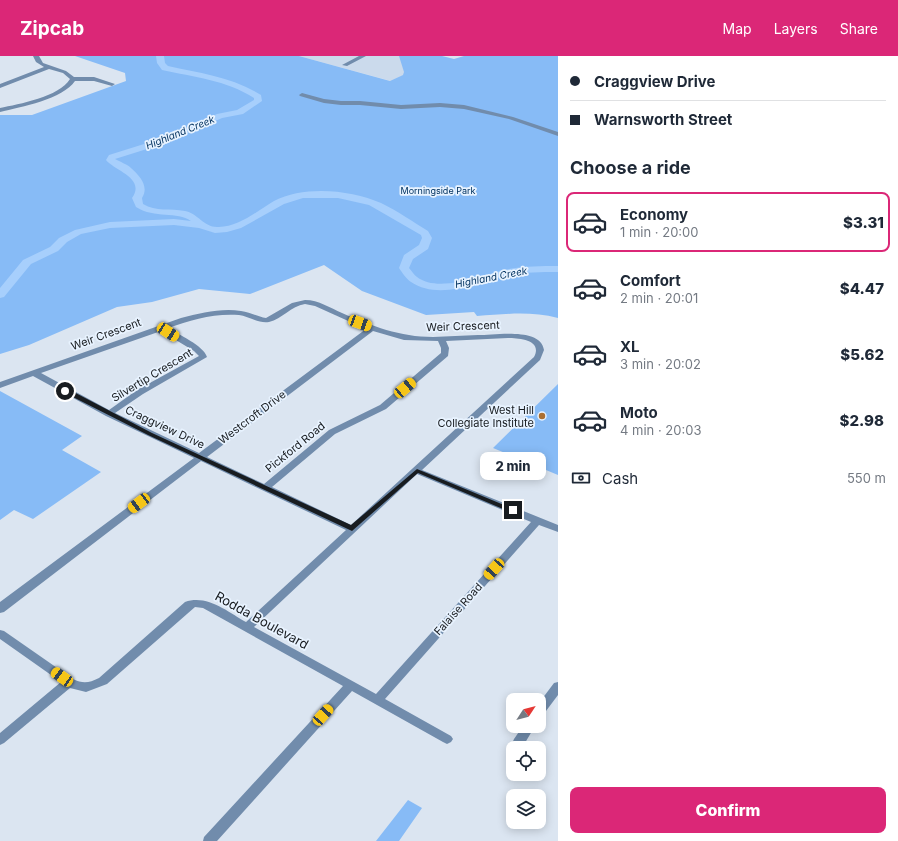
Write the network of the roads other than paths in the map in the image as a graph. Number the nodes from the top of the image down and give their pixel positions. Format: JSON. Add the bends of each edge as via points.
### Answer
{"nodes":[{"id":1,"x":36,"y":56,"type":"edge"},
{"id":2,"x":362,"y":56,"type":"edge"},
{"id":3,"x":345,"y":65,"type":"dead end"},
{"id":4,"x":50,"y":67,"type":"junction"},
{"id":5,"x":73,"y":79,"type":"junction"},
{"id":6,"x":112,"y":84,"type":"dead end"},
{"id":7,"x":0,"y":86,"type":"edge"},
{"id":8,"x":302,"y":95,"type":"dead end"},
{"id":9,"x":0,"y":110,"type":"edge"},
{"id":10,"x":558,"y":134,"type":"edge"},
{"id":11,"x":161,"y":328,"type":"junction"},
{"id":12,"x":372,"y":328,"type":"junction"},
{"id":13,"x":441,"y":339,"type":"junction"},
{"id":14,"x":34,"y":373,"type":"junction"},
{"id":15,"x":0,"y":385,"type":"edge"},
{"id":16,"x":109,"y":414,"type":"junction"},
{"id":17,"x":200,"y":457,"type":"junction"},
{"id":18,"x":417,"y":471,"type":"junction"},
{"id":19,"x":265,"y":488,"type":"junction"},
{"id":20,"x":538,"y":520,"type":"junction"},
{"id":21,"x":352,"y":529,"type":"junction"},
{"id":22,"x":558,"y":529,"type":"edge"},
{"id":23,"x":0,"y":609,"type":"edge"},
{"id":24,"x":246,"y":627,"type":"junction"},
{"id":25,"x":0,"y":634,"type":"edge"},
{"id":26,"x":69,"y":682,"type":"junction"},
{"id":27,"x":351,"y":685,"type":"junction"},
{"id":28,"x":558,"y":686,"type":"edge"},
{"id":29,"x":378,"y":699,"type":"junction"},
{"id":30,"x":546,"y":702,"type":"edge"},
{"id":31,"x":447,"y":738,"type":"dead end"},
{"id":32,"x":0,"y":740,"type":"edge"},
{"id":33,"x":209,"y":841,"type":"edge"}],
"edges":[{"from":1,"to":4,"type":"street","via":[[39,62]]},
{"from":2,"to":3,"type":"street"},
{"from":4,"to":5,"type":"street","via":[[69,74]]},
{"from":4,"to":7,"type":"street"},
{"from":5,"to":6,"type":"street","via":[[94,79]]},
{"from":5,"to":9,"type":"street","via":[[68,86],[35,101]]},
{"from":8,"to":10,"type":"street","via":[[341,103],[401,107],[464,107],[511,118]]},
{"from":11,"to":12,"type":"street","name":"Weir Crescent","via":[[215,313],[240,313],[268,320],[296,304],[308,302]]},
{"from":11,"to":14,"type":"street","name":"Weir Crescent"},
{"from":11,"to":16,"type":"street","name":"Silvertip Crescent","via":[[197,349],[203,357],[140,392]]},
{"from":12,"to":13,"type":"street","name":"Weir Crescent","via":[[408,339]]},
{"from":12,"to":17,"type":"street","name":"Westcroft Drive"},
{"from":13,"to":18,"type":"street","name":"Weir Crescent","via":[[523,336],[539,344],[541,353]]},
{"from":13,"to":19,"type":"street","name":"Pickford Road","via":[[445,354],[389,402],[369,415],[332,432]]},
{"from":14,"to":15,"type":"street","name":"Weir Crescent"},
{"from":14,"to":16,"type":"street","name":"Craggview Drive"},
{"from":16,"to":17,"type":"street","name":"Craggview Drive"},
{"from":17,"to":19,"type":"street","name":"Craggview Drive"},
{"from":17,"to":23,"type":"street","name":"Westcroft Drive"},
{"from":18,"to":20,"type":"street"},
{"from":18,"to":21,"type":"street","name":"Weir Crescent"},
{"from":19,"to":21,"type":"street","name":"Craggview Drive"},
{"from":20,"to":22,"type":"street"},
{"from":20,"to":29,"type":"street","name":"Falaise Road"},
{"from":21,"to":24,"type":"street","name":"Weir Crescent"},
{"from":24,"to":26,"type":"street","name":"Rodda Boulevard","via":[[204,604],[194,602],[103,681],[90,688]]},
{"from":24,"to":27,"type":"street","name":"Rodda Boulevard"},
{"from":25,"to":26,"type":"street"},
{"from":26,"to":32,"type":"street"},
{"from":27,"to":29,"type":"street","name":"Rodda Boulevard"},
{"from":27,"to":33,"type":"street"},
{"from":28,"to":30,"type":"street"},
{"from":29,"to":31,"type":"street","name":"Rodda Boulevard"}]}
